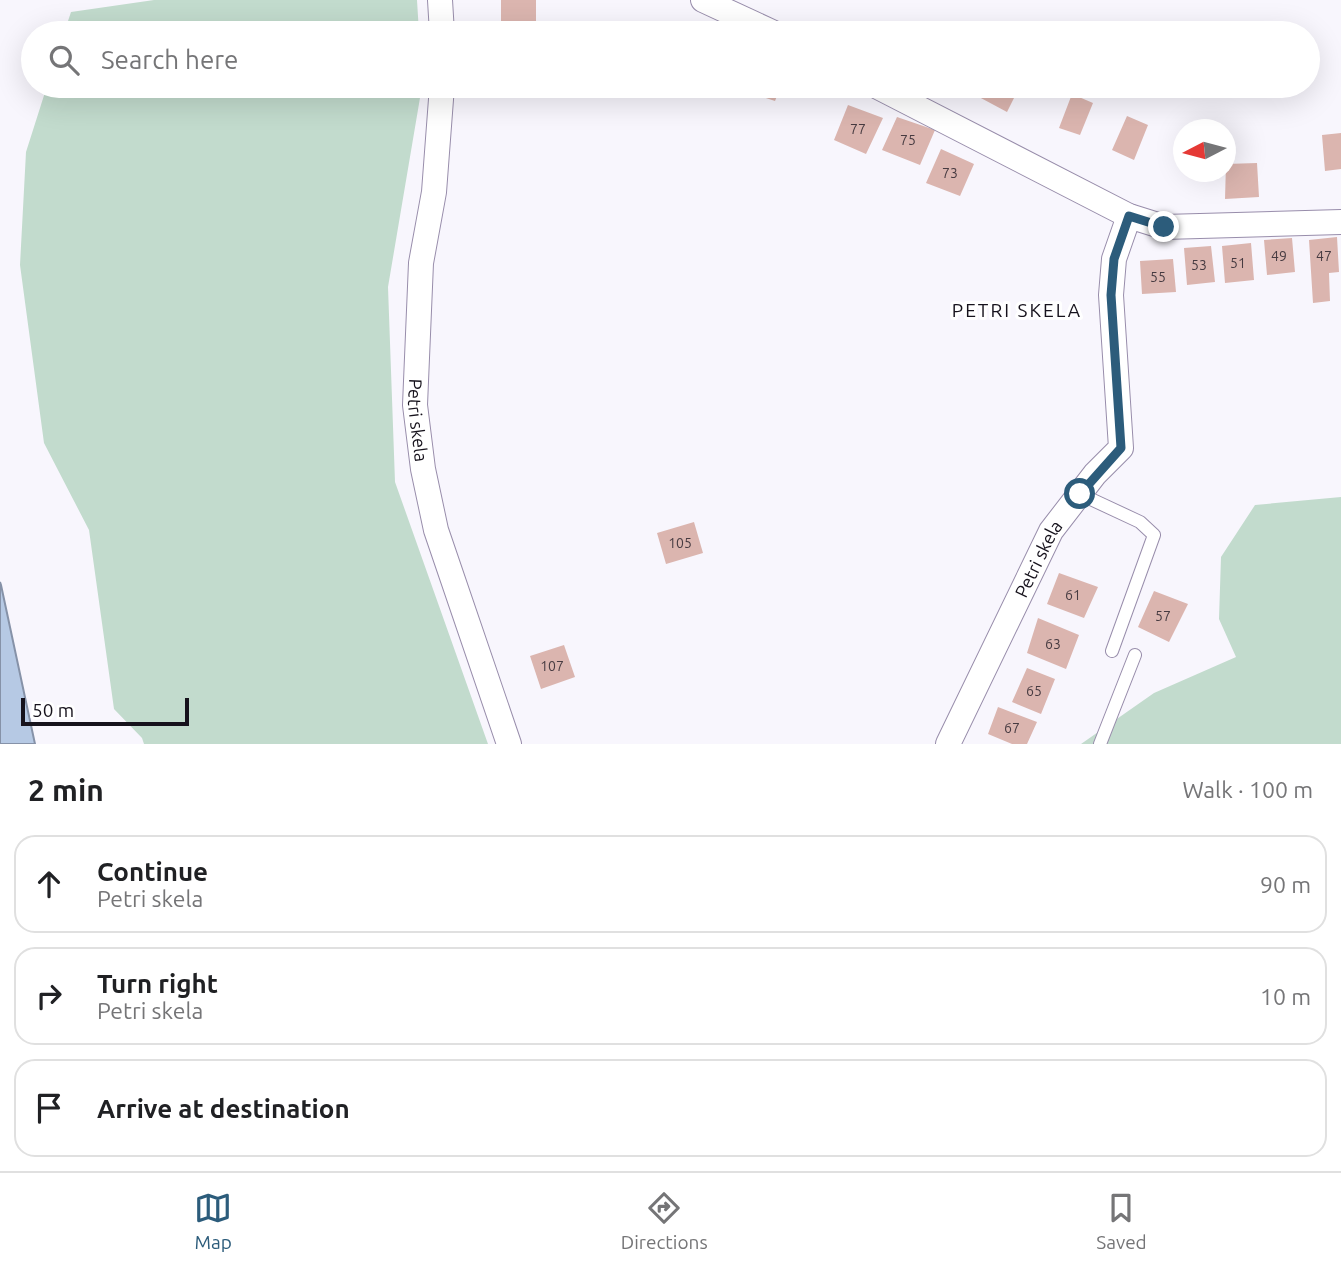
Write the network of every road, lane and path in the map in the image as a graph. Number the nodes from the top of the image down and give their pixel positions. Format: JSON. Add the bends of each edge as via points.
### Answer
{"nodes":[{"id":1,"x":440,"y":0,"type":"edge"},
{"id":2,"x":703,"y":0,"type":"edge"},
{"id":3,"x":441,"y":21,"type":"edge"},
{"id":4,"x":748,"y":21,"type":"edge"},
{"id":5,"x":441,"y":98,"type":"edge"},
{"id":6,"x":899,"y":98,"type":"edge"},
{"id":7,"x":1129,"y":216,"type":"junction"},
{"id":8,"x":1341,"y":222,"type":"edge"},
{"id":9,"x":1080,"y":494,"type":"junction"},
{"id":10,"x":1111,"y":651,"type":"dead end"},
{"id":11,"x":1135,"y":655,"type":"dead end"},
{"id":12,"x":509,"y":744,"type":"edge"},
{"id":13,"x":948,"y":744,"type":"edge"},
{"id":14,"x":1100,"y":744,"type":"edge"}],
"edges":[{"from":1,"to":3,"type":"street"},
{"from":2,"to":4,"type":"street"},
{"from":5,"to":12,"type":"street","name":"Petri skela","via":[[434,192],[421,263],[415,405],[436,530]]},
{"from":6,"to":7,"type":"street"},
{"from":7,"to":8,"type":"street","via":[[1164,227]]},
{"from":7,"to":9,"type":"street","name":"Petri skela","via":[[1114,259],[1111,295],[1121,448]]},
{"from":9,"to":10,"type":"lane","via":[[1140,522],[1154,535]]},
{"from":9,"to":13,"type":"street","name":"Petri skela","via":[[1051,531],[1024,582]]},
{"from":11,"to":14,"type":"lane"}]}
